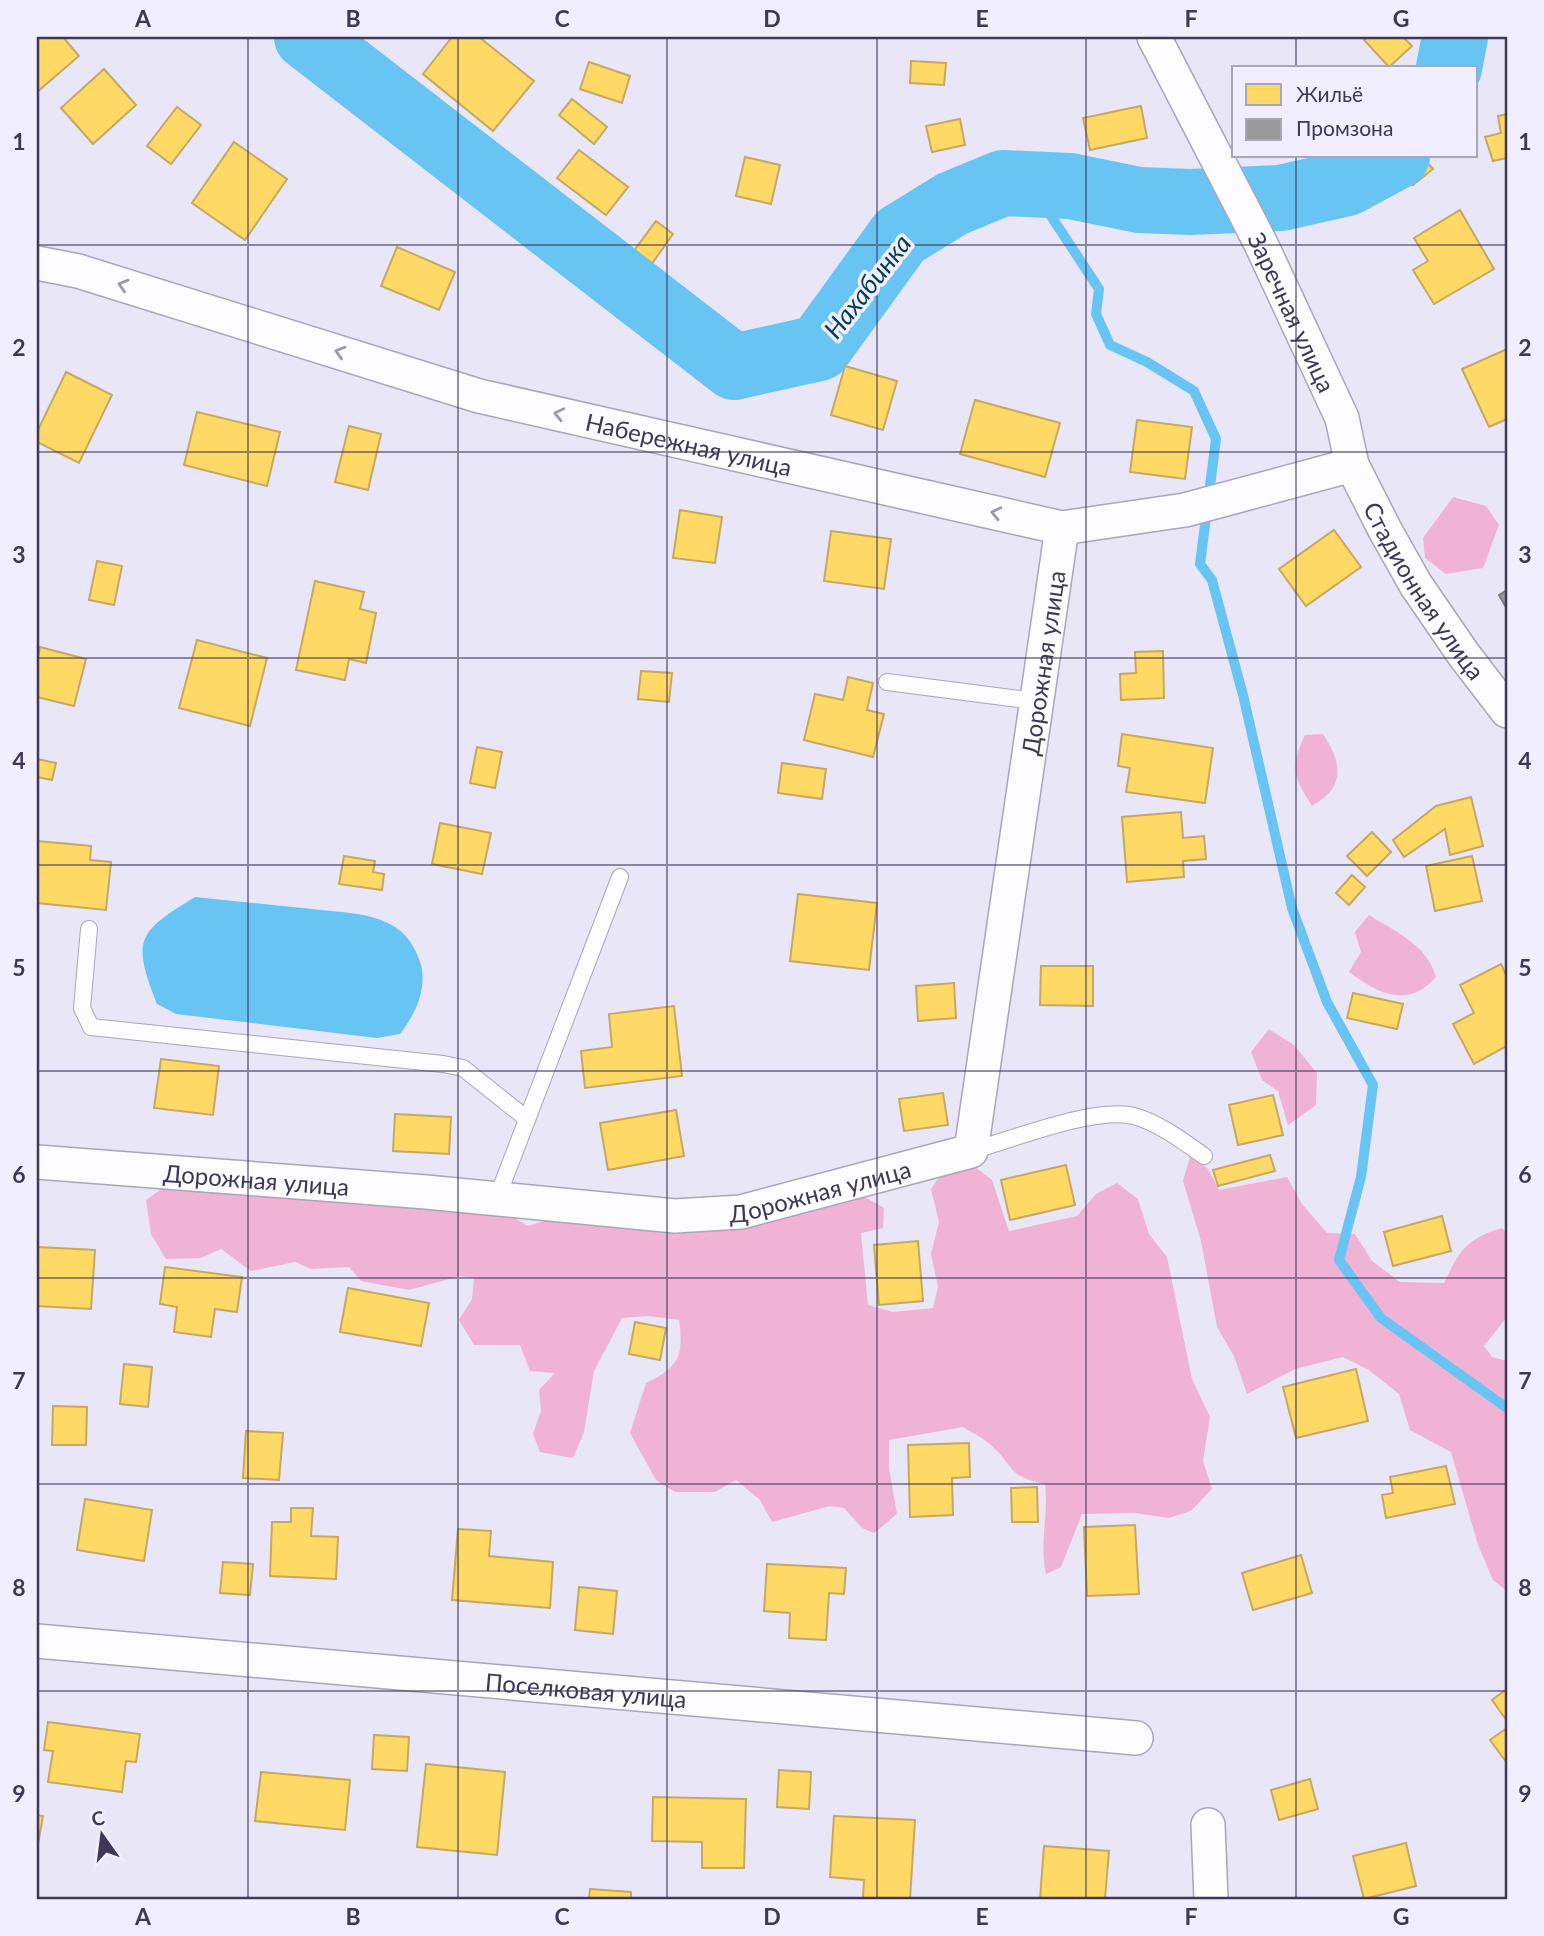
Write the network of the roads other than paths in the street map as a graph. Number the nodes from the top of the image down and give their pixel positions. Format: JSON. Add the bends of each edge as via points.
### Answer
{"nodes":[{"id":1,"x":1154,"y":37,"type":"edge"},
{"id":2,"x":37,"y":262,"type":"edge"},
{"id":3,"x":1352,"y":465,"type":"junction"},
{"id":4,"x":1062,"y":528,"type":"junction"},
{"id":5,"x":887,"y":682,"type":"dead end"},
{"id":6,"x":1035,"y":701,"type":"junction"},
{"id":7,"x":1507,"y":711,"type":"edge"},
{"id":8,"x":620,"y":877,"type":"dead end"},
{"id":9,"x":89,"y":929,"type":"dead end"},
{"id":10,"x":527,"y":1119,"type":"junction"},
{"id":11,"x":971,"y":1151,"type":"junction"},
{"id":12,"x":1204,"y":1156,"type":"dead end"},
{"id":13,"x":37,"y":1162,"type":"edge"},
{"id":14,"x":497,"y":1198,"type":"junction"},
{"id":15,"x":37,"y":1641,"type":"edge"},
{"id":16,"x":1136,"y":1738,"type":"dead end"},
{"id":17,"x":1208,"y":1825,"type":"dead end"},
{"id":18,"x":1211,"y":1899,"type":"edge"}],
"edges":[{"from":1,"to":3,"type":"street","name":"Заречная улица","via":[[1261,244],[1342,418]]},
{"from":4,"to":2,"type":"street","name":"Набережная улица","one_way":true,"via":[[480,396]]},
{"from":3,"to":4,"type":"street","name":"Набережная улица","via":[[1185,510]]},
{"from":3,"to":7,"type":"street","name":"Стадионная улица","via":[[1416,585]]},
{"from":4,"to":6,"type":"street","name":"Дорожная улица"},
{"from":5,"to":6,"type":"lane"},
{"from":6,"to":11,"type":"street","name":"Дорожная улица"},
{"from":8,"to":10,"type":"lane"},
{"from":9,"to":10,"type":"lane","via":[[82,1008],[91,1027],[463,1068]]},
{"from":10,"to":14,"type":"lane"},
{"from":11,"to":12,"type":"lane","via":[[1095,1116],[1133,1116],[1171,1133]]},
{"from":11,"to":14,"type":"street","name":"Дорожная улица","via":[[741,1212],[675,1216]]},
{"from":13,"to":14,"type":"street","name":"Дорожная улица"},
{"from":15,"to":16,"type":"street","name":"Поселковая улица"},
{"from":17,"to":18,"type":"street"}]}
